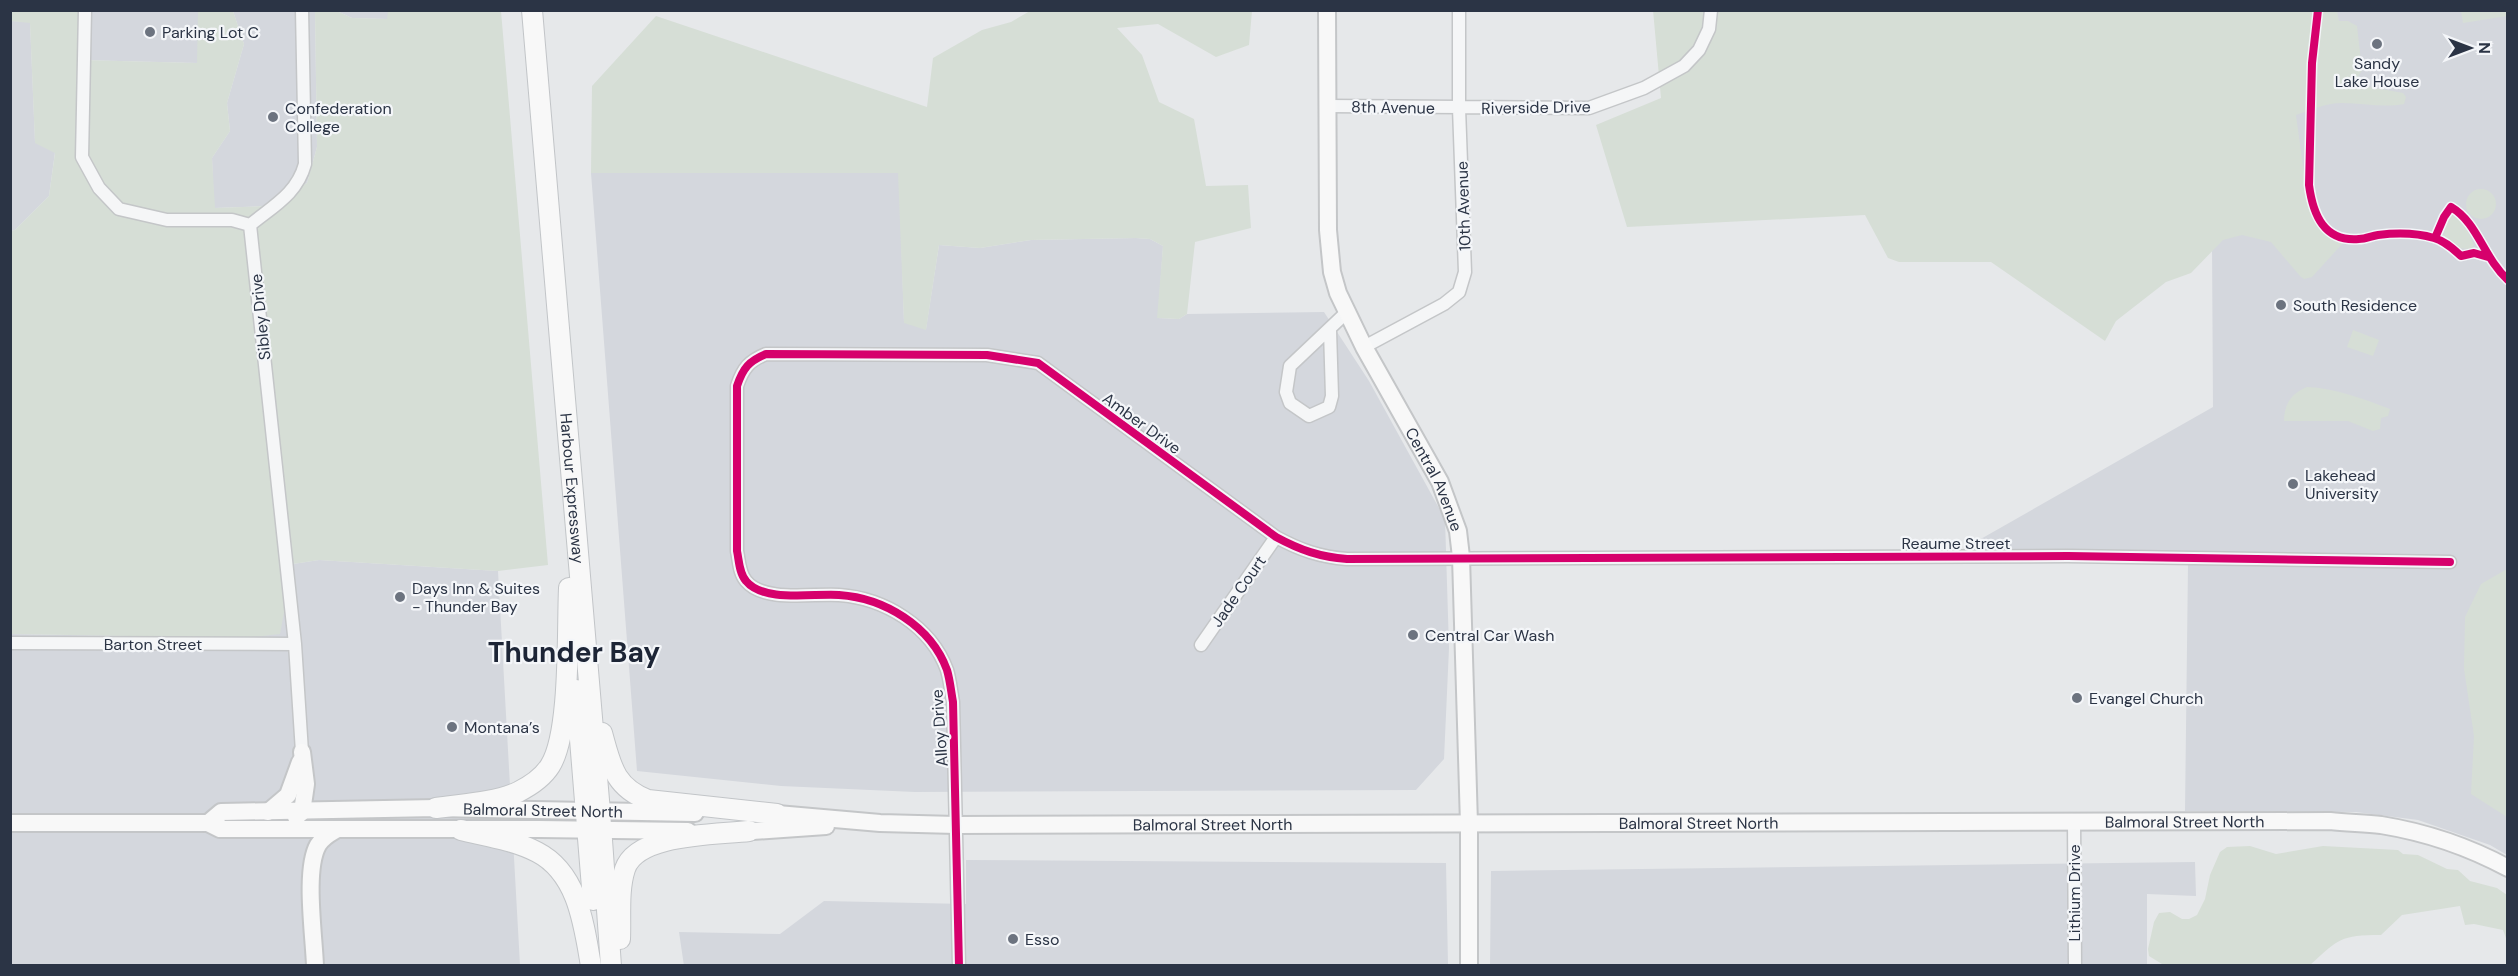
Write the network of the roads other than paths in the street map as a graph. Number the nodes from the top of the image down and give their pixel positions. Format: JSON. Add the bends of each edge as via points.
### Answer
{"nodes":[{"id":1,"x":85,"y":10,"type":"edge"},
{"id":2,"x":302,"y":10,"type":"edge"},
{"id":3,"x":520,"y":10,"type":"edge"},
{"id":4,"x":532,"y":10,"type":"edge"},
{"id":5,"x":1327,"y":10,"type":"edge"},
{"id":6,"x":1459,"y":10,"type":"edge"},
{"id":7,"x":1711,"y":10,"type":"edge"},
{"id":8,"x":1328,"y":106,"type":"junction"},
{"id":9,"x":1459,"y":108,"type":"junction"},
{"id":10,"x":250,"y":225,"type":"junction"},
{"id":11,"x":1347,"y":312,"type":"junction"},
{"id":12,"x":1330,"y":330,"type":"junction"},
{"id":13,"x":1364,"y":347,"type":"junction"},
{"id":14,"x":794,"y":353,"type":"joint"},
{"id":15,"x":1276,"y":537,"type":"junction"},
{"id":16,"x":1461,"y":557,"type":"junction"},
{"id":17,"x":2451,"y":562,"type":"dead end"},
{"id":18,"x":569,"y":588,"type":"junction"},
{"id":19,"x":10,"y":644,"type":"edge"},
{"id":20,"x":295,"y":644,"type":"junction"},
{"id":21,"x":1201,"y":645,"type":"dead end"},
{"id":22,"x":590,"y":696,"type":"junction"},
{"id":23,"x":302,"y":752,"type":"junction"},
{"id":24,"x":436,"y":808,"type":"junction"},
{"id":25,"x":403,"y":809,"type":"junction"},
{"id":26,"x":268,"y":812,"type":"junction"},
{"id":27,"x":302,"y":812,"type":"junction"},
{"id":28,"x":777,"y":814,"type":"junction"},
{"id":29,"x":594,"y":821,"type":"junction"},
{"id":30,"x":2074,"y":821,"type":"junction"},
{"id":31,"x":10,"y":823,"type":"edge"},
{"id":32,"x":208,"y":823,"type":"junction"},
{"id":33,"x":880,"y":823,"type":"junction"},
{"id":34,"x":1468,"y":824,"type":"junction"},
{"id":35,"x":956,"y":825,"type":"junction"},
{"id":36,"x":307,"y":830,"type":"junction"},
{"id":37,"x":336,"y":830,"type":"junction"},
{"id":38,"x":461,"y":830,"type":"junction"},
{"id":39,"x":749,"y":831,"type":"junction"},
{"id":40,"x":2508,"y":868,"type":"edge"},
{"id":41,"x":310,"y":872,"type":"junction"},
{"id":42,"x":315,"y":966,"type":"edge"},
{"id":43,"x":591,"y":966,"type":"edge"},
{"id":44,"x":598,"y":966,"type":"edge"},
{"id":45,"x":611,"y":966,"type":"edge"},
{"id":46,"x":620,"y":966,"type":"edge"},
{"id":47,"x":959,"y":966,"type":"edge"},
{"id":48,"x":1469,"y":966,"type":"edge"},
{"id":49,"x":2075,"y":966,"type":"edge"}],
"edges":[{"from":1,"to":10,"type":"street","via":[[82,157],[99,188],[119,209],[167,220],[232,220]]},
{"from":2,"to":10,"type":"street","via":[[305,164],[295,188]]},
{"from":3,"to":18,"type":"main road","name":"Harbour Expressway"},
{"from":4,"to":22,"type":"main road","name":"Harbour Expressway"},
{"from":5,"to":8,"type":"main road","name":"Central Avenue"},
{"from":6,"to":9,"type":"street","name":"10th Avenue"},
{"from":7,"to":9,"type":"street","name":"Riverside Drive","via":[[1709,30],[1699,50],[1684,66],[1644,88],[1589,108]]},
{"from":8,"to":9,"type":"street","name":"8th Avenue"},
{"from":8,"to":11,"type":"main road","name":"Central Avenue","via":[[1329,251],[1338,293]]},
{"from":9,"to":13,"type":"street","name":"10th Avenue","via":[[1465,272],[1458,292],[1444,304]]},
{"from":10,"to":20,"type":"street","name":"Sibley Drive"},
{"from":11,"to":12,"type":"street"},
{"from":11,"to":13,"type":"main road","name":"Central Avenue"},
{"from":12,"to":12,"type":"street","via":[[1290,366],[1286,392],[1290,403],[1309,416],[1329,407],[1332,396]]},
{"from":13,"to":16,"type":"main road","name":"Central Avenue","via":[[1440,482],[1458,531]]},
{"from":14,"to":15,"type":"street","name":"Amber Drive","via":[[987,355],[1038,363]]},
{"from":14,"to":35,"type":"street","name":"Alloy Drive","via":[[766,354],[753,359],[743,369],[737,386],[740,568],[746,582],[774,595],[839,595],[879,603],[909,621],[930,640],[947,671],[954,702]]},
{"from":15,"to":16,"type":"street","name":"Amber Drive","via":[[1301,551],[1324,557]]},
{"from":15,"to":21,"type":"street","name":"Jade Court"},
{"from":16,"to":17,"type":"street","name":"Reaume Street","via":[[2068,556]]},
{"from":16,"to":34,"type":"main road","name":"Central Avenue"},
{"from":18,"to":24,"type":"main road","via":[[563,729],[551,764],[519,792]]},
{"from":18,"to":29,"type":"main road","name":"Harbour Expressway"},
{"from":19,"to":20,"type":"street","name":"Barton Street"},
{"from":20,"to":23,"type":"street","name":"Sibley Drive"},
{"from":22,"to":28,"type":"main road","via":[[614,772],[635,795],[648,800]]},
{"from":22,"to":29,"type":"main road","name":"Harbour Expressway"},
{"from":23,"to":26,"type":"main road","via":[[288,795]]},
{"from":23,"to":27,"type":"main road","via":[[306,784]]},
{"from":24,"to":25,"type":"main road","name":"Balmoral Street North"},
{"from":24,"to":29,"type":"main road","name":"Balmoral Street North"},
{"from":25,"to":27,"type":"main road","name":"Balmoral Street North"},
{"from":25,"to":36,"type":"main road","via":[[329,816]]},
{"from":26,"to":27,"type":"main road","name":"Balmoral Street North"},
{"from":26,"to":32,"type":"main road","name":"Balmoral Street North","via":[[221,812]]},
{"from":27,"to":32,"type":"main road","via":[[287,821]]},
{"from":28,"to":29,"type":"main road","name":"Balmoral Street North"},
{"from":28,"to":33,"type":"main road","name":"Balmoral Street North"},
{"from":29,"to":38,"type":"main road","name":"Balmoral Street North"},
{"from":29,"to":39,"type":"main road","name":"Balmoral Street North"},
{"from":29,"to":44,"type":"main road","name":"Harbour Expressway"},
{"from":29,"to":45,"type":"main road","name":"Harbour Expressway"},
{"from":30,"to":34,"type":"main road","name":"Balmoral Street North"},
{"from":30,"to":40,"type":"main road","name":"Balmoral Street North","via":[[2330,821],[2380,825],[2446,841]]},
{"from":30,"to":49,"type":"street","name":"Lithium Drive"},
{"from":31,"to":32,"type":"main road","name":"Balmoral Street North"},
{"from":32,"to":36,"type":"main road","name":"Balmoral Street North","via":[[220,829]]},
{"from":33,"to":35,"type":"main road","name":"Balmoral Street North"},
{"from":33,"to":39,"type":"main road","name":"Balmoral Street North"},
{"from":34,"to":35,"type":"main road","name":"Balmoral Street North"},
{"from":34,"to":48,"type":"main road","name":"Central Avenue"},
{"from":35,"to":47,"type":"street","name":"Alloy Drive"},
{"from":36,"to":37,"type":"main road","name":"Balmoral Street North"},
{"from":36,"to":41,"type":"main road"},
{"from":37,"to":38,"type":"main road","name":"Balmoral Street North"},
{"from":37,"to":41,"type":"main road","via":[[319,843]]},
{"from":38,"to":43,"type":"main road","via":[[525,847],[548,858],[559,869],[578,903]]},
{"from":39,"to":46,"type":"main road","via":[[663,841],[633,856],[622,886]]},
{"from":41,"to":42,"type":"main road"}]}
